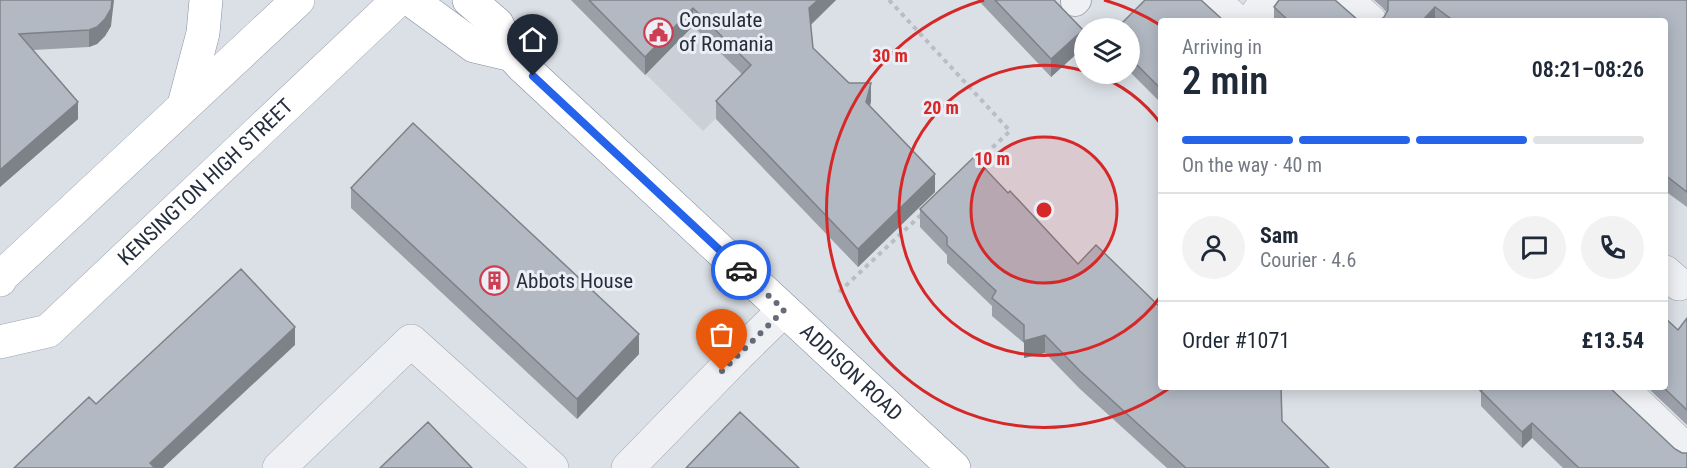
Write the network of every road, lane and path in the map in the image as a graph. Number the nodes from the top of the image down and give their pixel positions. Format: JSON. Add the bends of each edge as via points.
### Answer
{"nodes":[{"id":1,"x":206,"y":0,"type":"edge"},
{"id":2,"x":298,"y":0,"type":"edge"},
{"id":3,"x":398,"y":0,"type":"edge"},
{"id":4,"x":411,"y":0,"type":"edge"},
{"id":5,"x":469,"y":0,"type":"edge"},
{"id":6,"x":889,"y":0,"type":"edge"},
{"id":7,"x":1214,"y":0,"type":"edge"},
{"id":8,"x":1267,"y":0,"type":"edge"},
{"id":9,"x":1346,"y":0,"type":"edge"},
{"id":10,"x":1233,"y":18,"type":"edge"},
{"id":11,"x":1254,"y":18,"type":"edge"},
{"id":12,"x":1367,"y":18,"type":"edge"},
{"id":13,"x":512,"y":55,"type":"junction"},
{"id":14,"x":184,"y":105,"type":"junction"},
{"id":15,"x":975,"y":163,"type":"edge"},
{"id":16,"x":924,"y":212,"type":"edge"},
{"id":17,"x":0,"y":280,"type":"edge"},
{"id":18,"x":839,"y":292,"type":"dead end"},
{"id":19,"x":784,"y":310,"type":"junction"},
{"id":20,"x":0,"y":342,"type":"edge"},
{"id":21,"x":1623,"y":390,"type":"edge"},
{"id":22,"x":1687,"y":451,"type":"edge"},
{"id":23,"x":279,"y":468,"type":"edge"},
{"id":24,"x":552,"y":468,"type":"edge"},
{"id":25,"x":628,"y":468,"type":"edge"},
{"id":26,"x":954,"y":468,"type":"edge"}],
"edges":[{"from":1,"to":14,"type":"main road","via":[[203,33]]},
{"from":2,"to":14,"type":"main road"},
{"from":3,"to":20,"type":"main road","name":"KENSINGTON HIGH STREET","via":[[48,331]]},
{"from":4,"to":13,"type":"main road","name":"ADDISON ROAD","via":[[474,46]]},
{"from":5,"to":13,"type":"main road","name":"ADDISON ROAD","via":[[497,24]]},
{"from":6,"to":15,"type":"path","via":[[1010,131]]},
{"from":7,"to":10,"type":"street"},
{"from":8,"to":11,"type":"street"},
{"from":9,"to":12,"type":"street"},
{"from":13,"to":19,"type":"main road","name":"ADDISON ROAD"},
{"from":14,"to":17,"type":"main road"},
{"from":16,"to":18,"type":"path"},
{"from":19,"to":25,"type":"street"},
{"from":19,"to":26,"type":"main road","name":"ADDISON ROAD"},
{"from":21,"to":22,"type":"street"},
{"from":23,"to":24,"type":"street","via":[[411,341]]}]}
